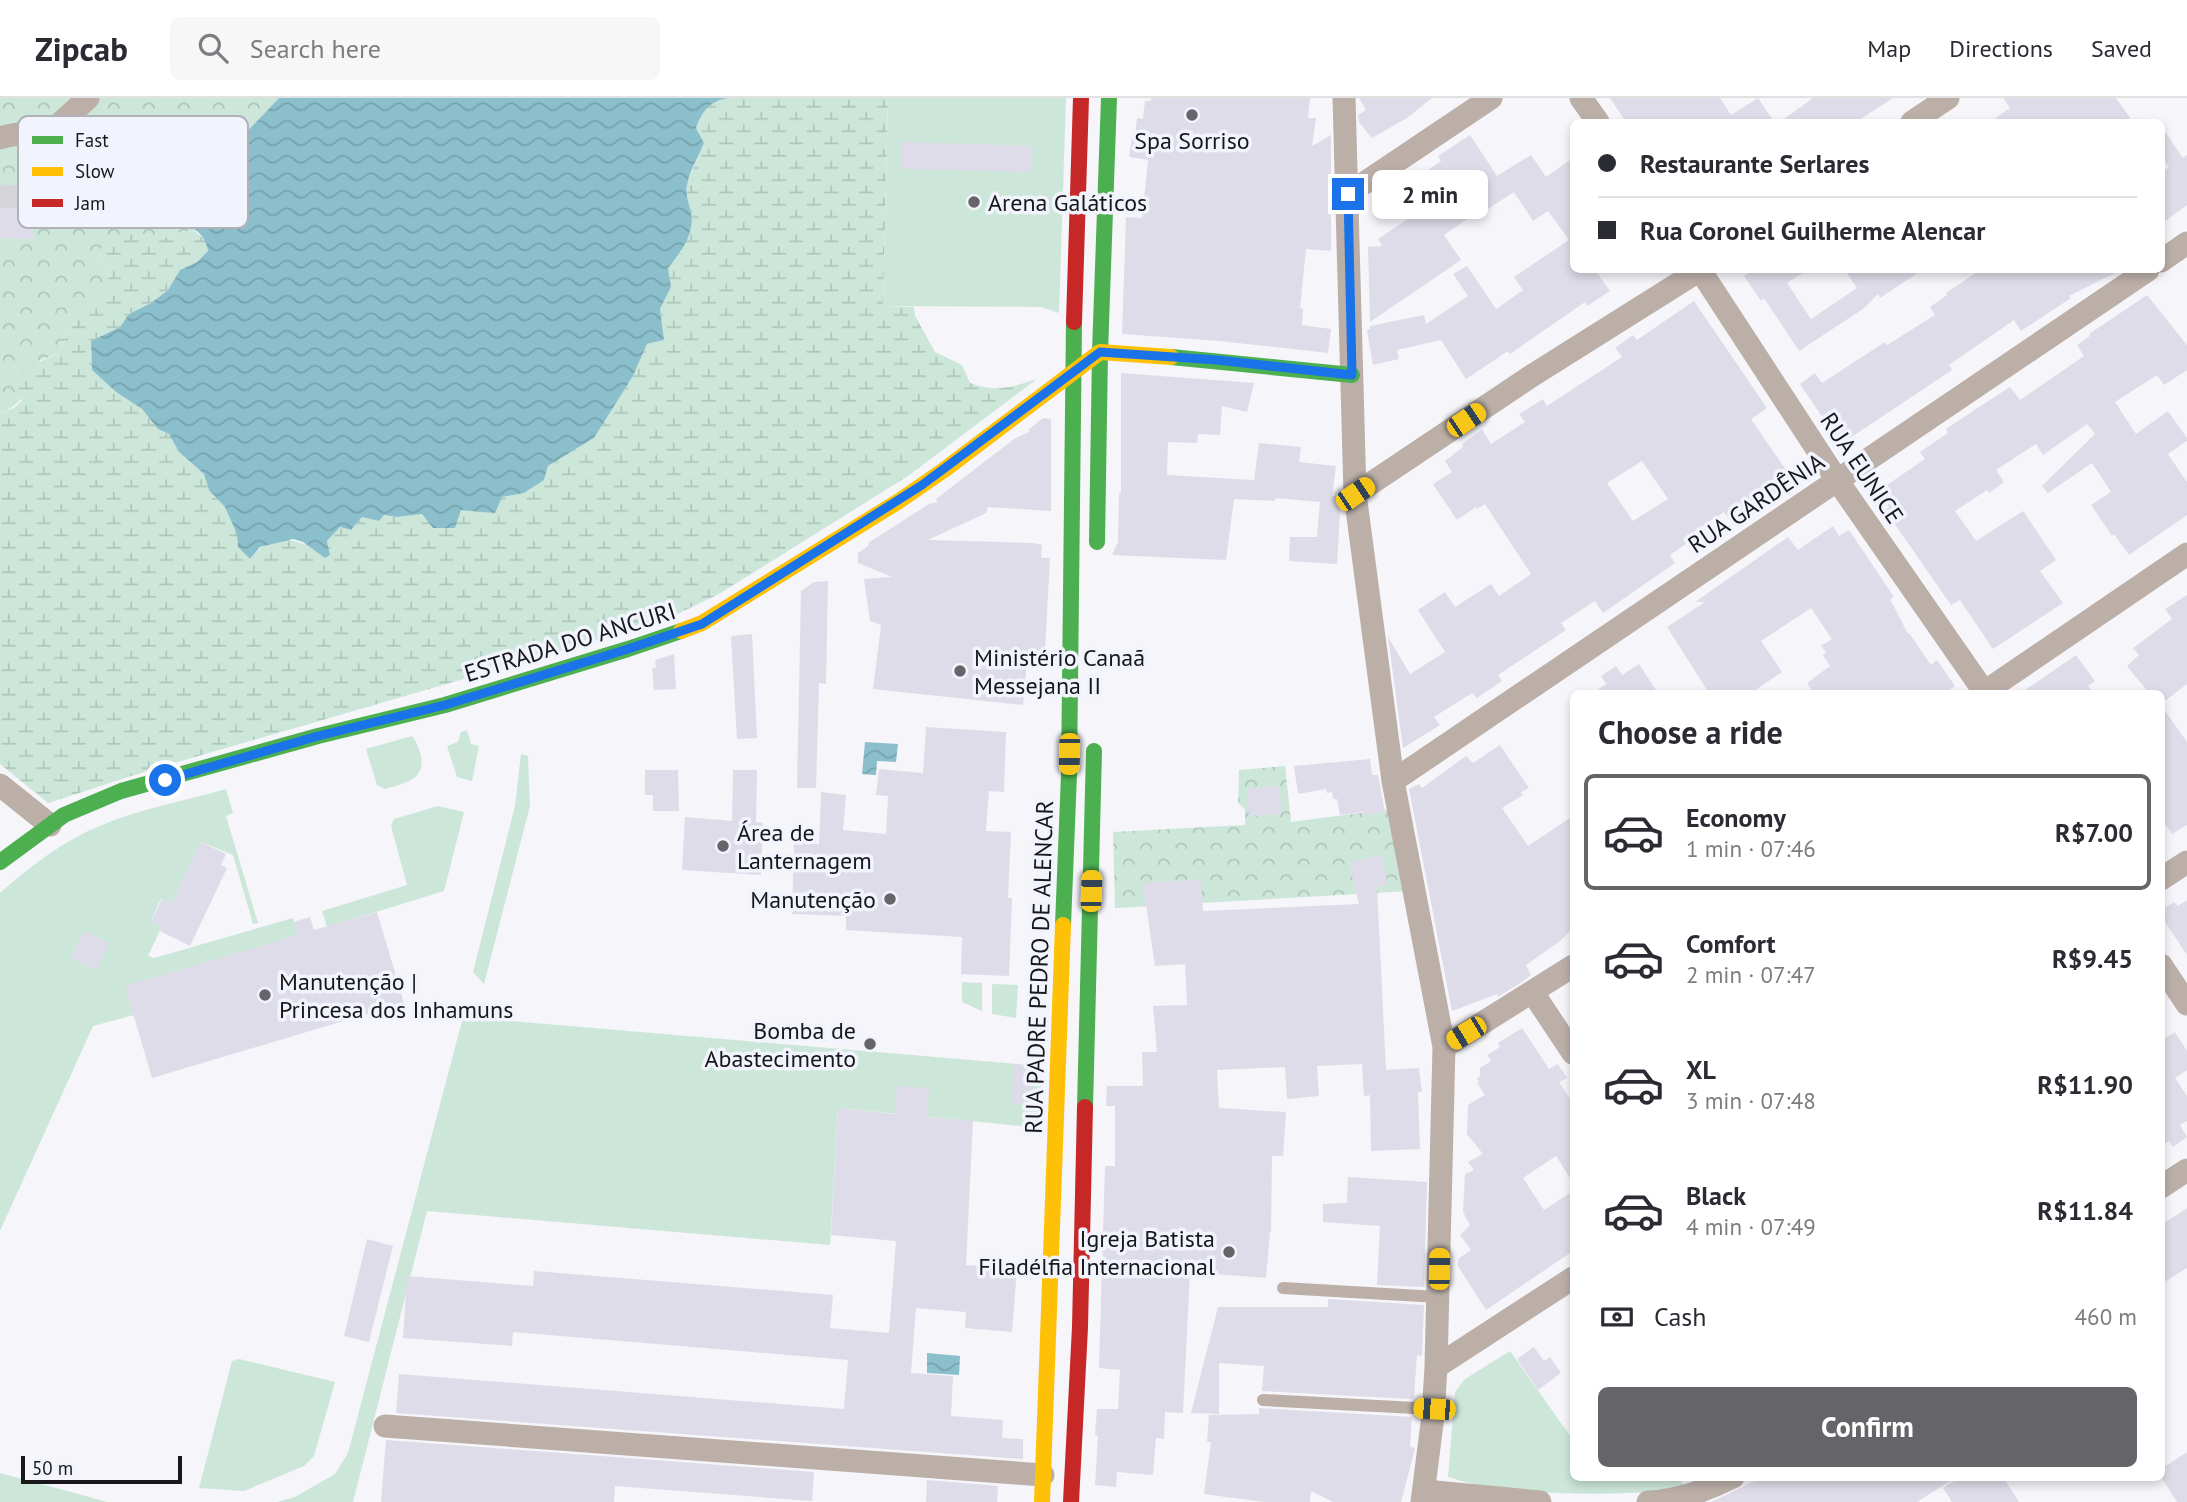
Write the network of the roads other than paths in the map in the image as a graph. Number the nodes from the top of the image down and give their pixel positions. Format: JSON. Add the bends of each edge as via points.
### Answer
{"nodes":[{"id":1,"x":88,"y":98,"type":"edge"},
{"id":2,"x":1081,"y":98,"type":"edge"},
{"id":3,"x":1109,"y":98,"type":"edge"},
{"id":4,"x":1344,"y":98,"type":"edge"},
{"id":5,"x":1491,"y":98,"type":"edge"},
{"id":6,"x":1581,"y":98,"type":"edge"},
{"id":7,"x":1948,"y":98,"type":"edge"},
{"id":8,"x":68,"y":116,"type":"edge"},
{"id":9,"x":1596,"y":119,"type":"edge"},
{"id":10,"x":1916,"y":119,"type":"edge"},
{"id":11,"x":18,"y":134,"type":"edge"},
{"id":12,"x":0,"y":138,"type":"edge"},
{"id":13,"x":1348,"y":194,"type":"junction"},
{"id":14,"x":2187,"y":243,"type":"edge"},
{"id":15,"x":2165,"y":258,"type":"edge"},
{"id":16,"x":1695,"y":273,"type":"edge"},
{"id":17,"x":1702,"y":273,"type":"edge"},
{"id":18,"x":2144,"y":273,"type":"edge"},
{"id":19,"x":1100,"y":352,"type":"junction"},
{"id":20,"x":1072,"y":370,"type":"junction"},
{"id":21,"x":1352,"y":375,"type":"junction"},
{"id":22,"x":1837,"y":480,"type":"junction"},
{"id":23,"x":1355,"y":494,"type":"junction"},
{"id":24,"x":2187,"y":554,"type":"edge"},
{"id":25,"x":1097,"y":557,"type":"dead end"},
{"id":26,"x":1982,"y":690,"type":"edge"},
{"id":27,"x":1988,"y":690,"type":"edge"},
{"id":28,"x":1094,"y":734,"type":"dead end"},
{"id":29,"x":1393,"y":780,"type":"junction"},
{"id":30,"x":0,"y":785,"type":"edge"},
{"id":31,"x":50,"y":825,"type":"junction"},
{"id":32,"x":0,"y":862,"type":"edge"},
{"id":33,"x":2187,"y":862,"type":"edge"},
{"id":34,"x":2165,"y":876,"type":"edge"},
{"id":35,"x":1570,"y":968,"type":"edge"},
{"id":36,"x":2165,"y":971,"type":"edge"},
{"id":37,"x":1533,"y":993,"type":"junction"},
{"id":38,"x":2187,"y":1004,"type":"edge"},
{"id":39,"x":1060,"y":1018,"type":"junction"},
{"id":40,"x":1087,"y":1019,"type":"junction"},
{"id":41,"x":1444,"y":1047,"type":"junction"},
{"id":42,"x":1570,"y":1048,"type":"edge"},
{"id":43,"x":2187,"y":1170,"type":"edge"},
{"id":44,"x":2165,"y":1184,"type":"edge"},
{"id":45,"x":1570,"y":1280,"type":"edge"},
{"id":46,"x":1283,"y":1289,"type":"dead end"},
{"id":47,"x":1438,"y":1297,"type":"junction"},
{"id":48,"x":1436,"y":1367,"type":"junction"},
{"id":49,"x":1263,"y":1400,"type":"dead end"},
{"id":50,"x":1434,"y":1409,"type":"junction"},
{"id":51,"x":385,"y":1426,"type":"dead end"},
{"id":52,"x":1043,"y":1475,"type":"junction"},
{"id":53,"x":1723,"y":1481,"type":"edge"},
{"id":54,"x":1424,"y":1496,"type":"edge"},
{"id":55,"x":1042,"y":1502,"type":"edge"},
{"id":56,"x":1071,"y":1502,"type":"edge"},
{"id":57,"x":1540,"y":1502,"type":"edge"},
{"id":58,"x":1648,"y":1502,"type":"edge"}],
"edges":[{"from":1,"to":8,"type":"street"},
{"from":2,"to":20,"type":"main road","name":"RUA PADRE PEDRO DE ALENCAR"},
{"from":3,"to":19,"type":"main road"},
{"from":4,"to":13,"type":"street"},
{"from":5,"to":13,"type":"street"},
{"from":6,"to":9,"type":"street"},
{"from":7,"to":10,"type":"street"},
{"from":11,"to":12,"type":"street"},
{"from":13,"to":21,"type":"street"},
{"from":14,"to":15,"type":"street"},
{"from":16,"to":23,"type":"street"},
{"from":17,"to":22,"type":"street","name":"RUA EUNICE"},
{"from":18,"to":22,"type":"street","name":"RUA GARDÊNIA"},
{"from":19,"to":20,"type":"main road","name":"ESTRADA DO ANCURI"},
{"from":19,"to":21,"type":"main road"},
{"from":19,"to":25,"type":"main road"},
{"from":20,"to":31,"type":"main road","name":"ESTRADA DO ANCURI","via":[[933,478],[702,624],[445,705],[121,791],[83,805]]},
{"from":20,"to":39,"type":"main road","name":"RUA PADRE PEDRO DE ALENCAR","via":[[1070,714]]},
{"from":21,"to":23,"type":"street"},
{"from":22,"to":26,"type":"street","name":"RUA EUNICE"},
{"from":22,"to":29,"type":"street","name":"RUA GARDÊNIA"},
{"from":23,"to":29,"type":"street"},
{"from":24,"to":27,"type":"street"},
{"from":28,"to":40,"type":"main road","name":"RUA PADRE PEDRO DE ALENCAR"},
{"from":29,"to":41,"type":"street"},
{"from":30,"to":31,"type":"street"},
{"from":31,"to":32,"type":"main road","name":"ESTRADA DO ANCURI"},
{"from":33,"to":34,"type":"street"},
{"from":35,"to":37,"type":"street"},
{"from":36,"to":38,"type":"street"},
{"from":37,"to":41,"type":"street"},
{"from":37,"to":42,"type":"street"},
{"from":39,"to":40,"type":"main road"},
{"from":39,"to":52,"type":"main road","name":"RUA PADRE PEDRO DE ALENCAR"},
{"from":40,"to":56,"type":"main road","name":"RUA PADRE PEDRO DE ALENCAR"},
{"from":41,"to":47,"type":"street"},
{"from":43,"to":44,"type":"street"},
{"from":45,"to":48,"type":"street"},
{"from":46,"to":47,"type":"lane"},
{"from":47,"to":48,"type":"street"},
{"from":48,"to":50,"type":"street"},
{"from":49,"to":50,"type":"lane"},
{"from":50,"to":54,"type":"street"},
{"from":51,"to":52,"type":"street"},
{"from":52,"to":55,"type":"main road","name":"RUA PADRE PEDRO DE ALENCAR"},
{"from":53,"to":58,"type":"street"},
{"from":54,"to":57,"type":"street"}]}
